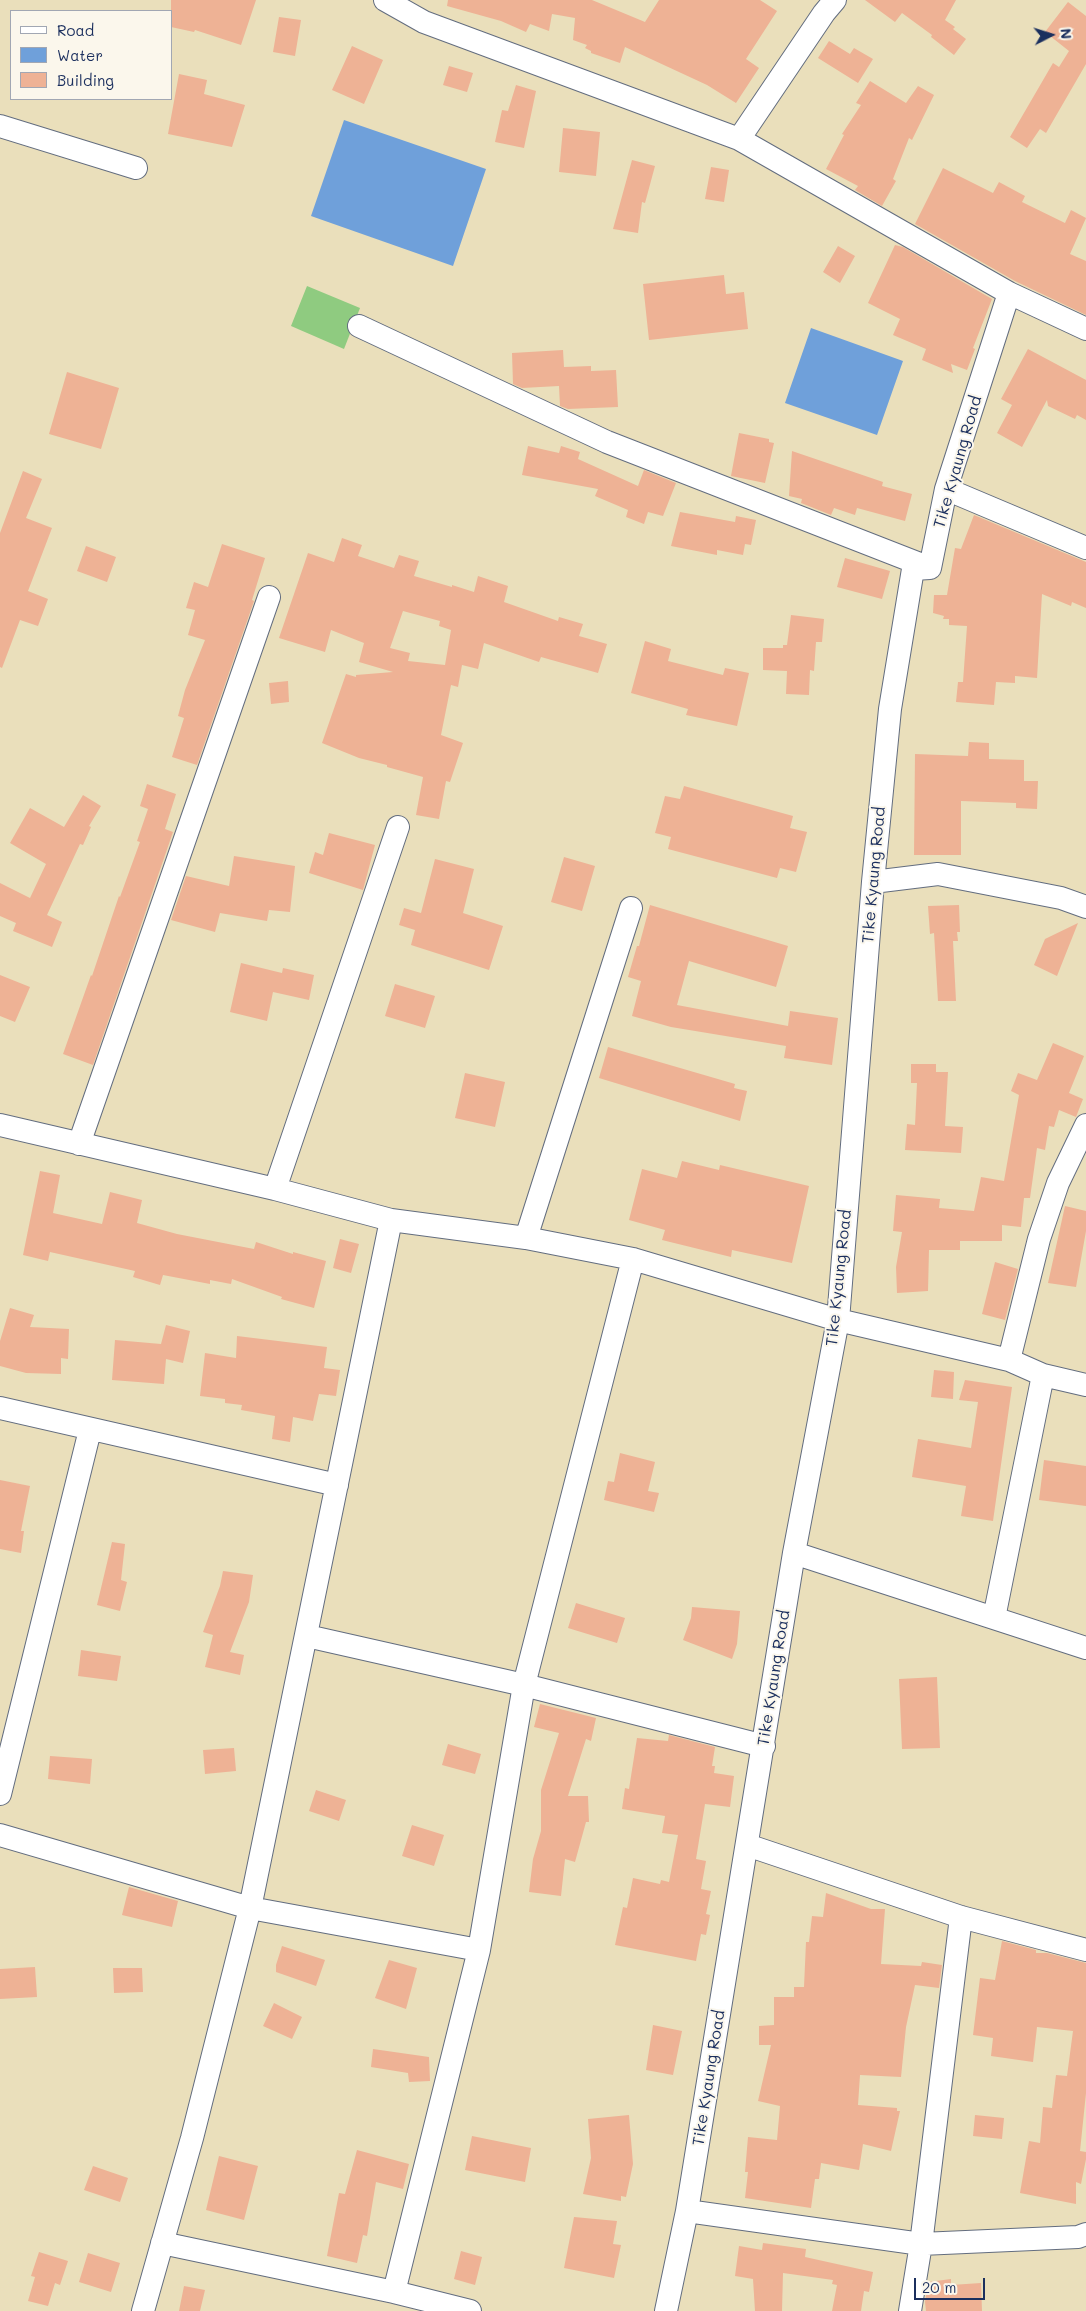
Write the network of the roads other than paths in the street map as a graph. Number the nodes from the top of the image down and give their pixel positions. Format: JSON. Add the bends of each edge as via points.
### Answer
{"nodes":[{"id":1,"x":385,"y":0,"type":"edge"},
{"id":2,"x":823,"y":4,"type":"edge"},
{"id":3,"x":0,"y":126,"type":"edge"},
{"id":4,"x":739,"y":138,"type":"junction"},
{"id":5,"x":136,"y":168,"type":"dead end"},
{"id":6,"x":1009,"y":293,"type":"junction"},
{"id":7,"x":359,"y":326,"type":"dead end"},
{"id":8,"x":1086,"y":329,"type":"edge"},
{"id":9,"x":946,"y":489,"type":"junction"},
{"id":10,"x":1086,"y":548,"type":"edge"},
{"id":11,"x":930,"y":568,"type":"junction"},
{"id":12,"x":269,"y":597,"type":"dead end"},
{"id":13,"x":398,"y":827,"type":"dead end"},
{"id":14,"x":873,"y":882,"type":"junction"},
{"id":15,"x":1086,"y":907,"type":"edge"},
{"id":16,"x":631,"y":908,"type":"dead end"},
{"id":17,"x":0,"y":1125,"type":"edge"},
{"id":18,"x":1086,"y":1125,"type":"edge"},
{"id":19,"x":79,"y":1144,"type":"junction"},
{"id":20,"x":275,"y":1189,"type":"junction"},
{"id":21,"x":391,"y":1220,"type":"junction"},
{"id":22,"x":526,"y":1238,"type":"junction"},
{"id":23,"x":633,"y":1259,"type":"junction"},
{"id":24,"x":838,"y":1320,"type":"junction"},
{"id":25,"x":1009,"y":1360,"type":"junction"},
{"id":26,"x":1043,"y":1375,"type":"junction"},
{"id":27,"x":1086,"y":1385,"type":"edge"},
{"id":28,"x":0,"y":1408,"type":"edge"},
{"id":29,"x":90,"y":1430,"type":"junction"},
{"id":30,"x":337,"y":1485,"type":"junction"},
{"id":31,"x":794,"y":1553,"type":"junction"},
{"id":32,"x":994,"y":1618,"type":"junction"},
{"id":33,"x":307,"y":1636,"type":"junction"},
{"id":34,"x":1086,"y":1648,"type":"edge"},
{"id":35,"x":524,"y":1685,"type":"junction"},
{"id":36,"x":764,"y":1746,"type":"junction"},
{"id":37,"x":0,"y":1794,"type":"edge"},
{"id":38,"x":0,"y":1835,"type":"edge"},
{"id":39,"x":747,"y":1845,"type":"junction"},
{"id":40,"x":250,"y":1908,"type":"junction"},
{"id":41,"x":961,"y":1917,"type":"junction"},
{"id":42,"x":479,"y":1950,"type":"junction"},
{"id":43,"x":1086,"y":1950,"type":"edge"},
{"id":44,"x":687,"y":2211,"type":"junction"},
{"id":45,"x":1086,"y":2234,"type":"edge"},
{"id":46,"x":162,"y":2243,"type":"junction"},
{"id":47,"x":921,"y":2244,"type":"junction"},
{"id":48,"x":394,"y":2292,"type":"junction"},
{"id":49,"x":457,"y":2309,"type":"edge"},
{"id":50,"x":143,"y":2311,"type":"edge"},
{"id":51,"x":666,"y":2311,"type":"edge"},
{"id":52,"x":910,"y":2311,"type":"edge"}],
"edges":[{"from":1,"to":4,"type":"street","via":[[424,22]]},
{"from":2,"to":4,"type":"street"},
{"from":3,"to":5,"type":"street"},
{"from":4,"to":6,"type":"street"},
{"from":6,"to":8,"type":"street"},
{"from":6,"to":9,"type":"street","name":"Tike Kyaung Road"},
{"from":7,"to":11,"type":"street","via":[[607,442]]},
{"from":9,"to":10,"type":"street"},
{"from":9,"to":11,"type":"street","name":"Tike Kyaung Road"},
{"from":11,"to":14,"type":"street","name":"Tike Kyaung Road","via":[[913,569],[890,709]]},
{"from":12,"to":19,"type":"street"},
{"from":13,"to":20,"type":"street"},
{"from":14,"to":15,"type":"street","via":[[938,874],[1061,898]]},
{"from":14,"to":24,"type":"street","name":"Tike Kyaung Road"},
{"from":16,"to":22,"type":"street"},
{"from":17,"to":19,"type":"street"},
{"from":18,"to":25,"type":"street","via":[[1058,1183],[1039,1239]]},
{"from":19,"to":20,"type":"street"},
{"from":20,"to":21,"type":"street"},
{"from":21,"to":22,"type":"street"},
{"from":21,"to":30,"type":"street"},
{"from":22,"to":23,"type":"street"},
{"from":23,"to":24,"type":"street"},
{"from":23,"to":35,"type":"street"},
{"from":24,"to":25,"type":"street"},
{"from":24,"to":31,"type":"street","name":"Tike Kyaung Road"},
{"from":25,"to":26,"type":"street"},
{"from":26,"to":27,"type":"street"},
{"from":26,"to":32,"type":"street"},
{"from":28,"to":29,"type":"street"},
{"from":29,"to":30,"type":"street"},
{"from":29,"to":37,"type":"street"},
{"from":30,"to":33,"type":"street"},
{"from":31,"to":32,"type":"street"},
{"from":31,"to":36,"type":"street","name":"Tike Kyaung Road"},
{"from":32,"to":34,"type":"street"},
{"from":33,"to":35,"type":"street"},
{"from":33,"to":40,"type":"street"},
{"from":35,"to":36,"type":"street"},
{"from":35,"to":42,"type":"street"},
{"from":36,"to":39,"type":"street","name":"Tike Kyaung Road"},
{"from":38,"to":40,"type":"street"},
{"from":39,"to":41,"type":"street"},
{"from":39,"to":44,"type":"street","name":"Tike Kyaung Road"},
{"from":40,"to":42,"type":"street"},
{"from":40,"to":46,"type":"street"},
{"from":41,"to":43,"type":"street"},
{"from":41,"to":47,"type":"street"},
{"from":42,"to":48,"type":"street"},
{"from":44,"to":47,"type":"street"},
{"from":44,"to":51,"type":"street","name":"Tike Kyaung Road"},
{"from":45,"to":47,"type":"street","via":[[1078,2237]]},
{"from":46,"to":48,"type":"street"},
{"from":46,"to":50,"type":"street"},
{"from":47,"to":52,"type":"street"},
{"from":48,"to":49,"type":"street"}]}
